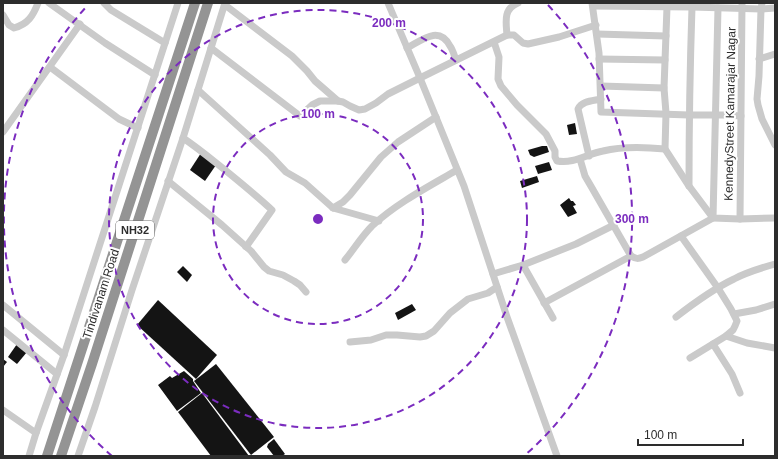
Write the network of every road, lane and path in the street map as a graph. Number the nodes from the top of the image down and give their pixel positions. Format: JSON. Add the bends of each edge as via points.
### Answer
{"nodes":[{"id":1,"x":38,"y":3,"type":"edge"},
{"id":2,"x":49,"y":3,"type":"edge"},
{"id":3,"x":104,"y":3,"type":"edge"},
{"id":4,"x":178,"y":3,"type":"edge"},
{"id":5,"x":195,"y":3,"type":"edge"},
{"id":6,"x":208,"y":3,"type":"edge"},
{"id":7,"x":388,"y":3,"type":"edge"},
{"id":8,"x":518,"y":3,"type":"edge"},
{"id":9,"x":225,"y":4,"type":"edge"},
{"id":10,"x":592,"y":5,"type":"edge"},
{"id":11,"x":602,"y":5,"type":"edge"},
{"id":12,"x":629,"y":5,"type":"edge"},
{"id":13,"x":742,"y":6,"type":"edge"},
{"id":14,"x":761,"y":6,"type":"edge"},
{"id":15,"x":667,"y":7,"type":"junction"},
{"id":16,"x":692,"y":7,"type":"junction"},
{"id":17,"x":718,"y":8,"type":"junction"},
{"id":18,"x":775,"y":8,"type":"edge"},
{"id":19,"x":3,"y":15,"type":"edge"},
{"id":20,"x":80,"y":24,"type":"junction"},
{"id":21,"x":596,"y":26,"type":"junction"},
{"id":22,"x":597,"y":34,"type":"junction"},
{"id":23,"x":507,"y":35,"type":"junction"},
{"id":24,"x":666,"y":36,"type":"junction"},
{"id":25,"x":494,"y":42,"type":"junction"},
{"id":26,"x":165,"y":43,"type":"junction"},
{"id":27,"x":211,"y":48,"type":"junction"},
{"id":28,"x":407,"y":48,"type":"junction"},
{"id":29,"x":775,"y":54,"type":"edge"},
{"id":30,"x":600,"y":59,"type":"junction"},
{"id":31,"x":760,"y":59,"type":"junction"},
{"id":32,"x":456,"y":60,"type":"junction"},
{"id":33,"x":665,"y":60,"type":"junction"},
{"id":34,"x":50,"y":67,"type":"junction"},
{"id":35,"x":155,"y":75,"type":"junction"},
{"id":36,"x":420,"y":78,"type":"junction"},
{"id":37,"x":601,"y":86,"type":"junction"},
{"id":38,"x":664,"y":88,"type":"junction"},
{"id":39,"x":198,"y":90,"type":"junction"},
{"id":40,"x":601,"y":99,"type":"junction"},
{"id":41,"x":338,"y":101,"type":"junction"},
{"id":42,"x":666,"y":113,"type":"junction"},
{"id":43,"x":715,"y":114,"type":"junction"},
{"id":44,"x":689,"y":115,"type":"junction"},
{"id":45,"x":741,"y":116,"type":"junction"},
{"id":46,"x":436,"y":117,"type":"junction"},
{"id":47,"x":138,"y":128,"type":"junction"},
{"id":48,"x":3,"y":132,"type":"edge"},
{"id":49,"x":183,"y":138,"type":"junction"},
{"id":50,"x":775,"y":145,"type":"edge"},
{"id":51,"x":665,"y":149,"type":"junction"},
{"id":52,"x":589,"y":156,"type":"junction"},
{"id":53,"x":580,"y":159,"type":"junction"},
{"id":54,"x":457,"y":170,"type":"junction"},
{"id":55,"x":168,"y":181,"type":"junction"},
{"id":56,"x":689,"y":186,"type":"junction"},
{"id":57,"x":333,"y":208,"type":"junction"},
{"id":58,"x":713,"y":218,"type":"junction"},
{"id":59,"x":775,"y":218,"type":"edge"},
{"id":60,"x":740,"y":219,"type":"junction"},
{"id":61,"x":379,"y":221,"type":"junction"},
{"id":62,"x":614,"y":225,"type":"junction"},
{"id":63,"x":680,"y":236,"type":"junction"},
{"id":64,"x":246,"y":247,"type":"junction"},
{"id":65,"x":631,"y":256,"type":"junction"},
{"id":66,"x":345,"y":260,"type":"dead end"},
{"id":67,"x":775,"y":264,"type":"edge"},
{"id":68,"x":524,"y":265,"type":"junction"},
{"id":69,"x":493,"y":274,"type":"junction"},
{"id":70,"x":497,"y":287,"type":"junction"},
{"id":71,"x":718,"y":288,"type":"junction"},
{"id":72,"x":306,"y":292,"type":"dead end"},
{"id":73,"x":544,"y":303,"type":"junction"},
{"id":74,"x":775,"y":304,"type":"edge"},
{"id":75,"x":3,"y":305,"type":"edge"},
{"id":76,"x":734,"y":314,"type":"junction"},
{"id":77,"x":676,"y":317,"type":"dead end"},
{"id":78,"x":553,"y":318,"type":"dead end"},
{"id":79,"x":3,"y":330,"type":"edge"},
{"id":80,"x":726,"y":336,"type":"junction"},
{"id":81,"x":350,"y":342,"type":"dead end"},
{"id":82,"x":713,"y":344,"type":"junction"},
{"id":83,"x":775,"y":348,"type":"edge"},
{"id":84,"x":64,"y":355,"type":"junction"},
{"id":85,"x":690,"y":358,"type":"dead end"},
{"id":86,"x":57,"y":374,"type":"junction"},
{"id":87,"x":740,"y":392,"type":"dead end"},
{"id":88,"x":3,"y":410,"type":"edge"},
{"id":89,"x":36,"y":433,"type":"junction"},
{"id":90,"x":29,"y":456,"type":"edge"},
{"id":91,"x":47,"y":456,"type":"edge"},
{"id":92,"x":61,"y":456,"type":"edge"},
{"id":93,"x":78,"y":456,"type":"edge"},
{"id":94,"x":557,"y":456,"type":"edge"}],
"edges":[{"from":1,"to":19,"type":"street","via":[[27,22],[21,26],[14,28],[9,25]]},
{"from":2,"to":20,"type":"street"},
{"from":3,"to":26,"type":"street","via":[[111,10]]},
{"from":4,"to":26,"type":"street"},
{"from":5,"to":91,"type":"highway","number":"NH32"},
{"from":6,"to":92,"type":"highway","name":"Tindivanam Road","number":"NH32"},
{"from":7,"to":28,"type":"street"},
{"from":8,"to":23,"type":"street","via":[[508,10]]},
{"from":9,"to":27,"type":"street"},
{"from":9,"to":41,"type":"street","via":[[292,56]]},
{"from":10,"to":11,"type":"street"},
{"from":10,"to":21,"type":"street"},
{"from":11,"to":12,"type":"street"},
{"from":12,"to":15,"type":"street"},
{"from":13,"to":14,"type":"street"},
{"from":13,"to":17,"type":"street"},
{"from":13,"to":45,"type":"street","name":"KennedyStreet Kamarajar Nagar"},
{"from":14,"to":18,"type":"street"},
{"from":14,"to":31,"type":"street"},
{"from":15,"to":16,"type":"street"},
{"from":15,"to":24,"type":"street"},
{"from":16,"to":17,"type":"street"},
{"from":16,"to":44,"type":"street"},
{"from":17,"to":43,"type":"street"},
{"from":20,"to":34,"type":"street"},
{"from":20,"to":35,"type":"street"},
{"from":21,"to":22,"type":"street"},
{"from":21,"to":23,"type":"street","via":[[528,44],[514,35]]},
{"from":22,"to":24,"type":"street"},
{"from":22,"to":30,"type":"street"},
{"from":23,"to":25,"type":"street"},
{"from":24,"to":33,"type":"street"},
{"from":25,"to":32,"type":"street"},
{"from":25,"to":53,"type":"street","via":[[499,56],[498,80],[501,86],[546,134],[555,150],[557,161]]},
{"from":26,"to":35,"type":"street"},
{"from":27,"to":39,"type":"street"},
{"from":27,"to":41,"type":"street","via":[[300,116],[320,101]]},
{"from":28,"to":32,"type":"street","via":[[437,34],[446,39]]},
{"from":28,"to":36,"type":"street"},
{"from":29,"to":31,"type":"street"},
{"from":30,"to":33,"type":"street"},
{"from":30,"to":37,"type":"street"},
{"from":31,"to":50,"type":"street","via":[[758,105]]},
{"from":32,"to":36,"type":"street"},
{"from":33,"to":38,"type":"street"},
{"from":34,"to":47,"type":"street","via":[[119,119]]},
{"from":34,"to":48,"type":"street"},
{"from":35,"to":47,"type":"street"},
{"from":36,"to":41,"type":"street","via":[[364,109],[359,110]]},
{"from":36,"to":46,"type":"street"},
{"from":37,"to":38,"type":"street"},
{"from":37,"to":40,"type":"street"},
{"from":38,"to":42,"type":"street"},
{"from":39,"to":49,"type":"street"},
{"from":39,"to":57,"type":"street","via":[[286,172],[305,183]]},
{"from":40,"to":42,"type":"street","via":[[601,112]]},
{"from":40,"to":52,"type":"street","via":[[584,103],[578,109]]},
{"from":42,"to":44,"type":"street"},
{"from":42,"to":51,"type":"street"},
{"from":43,"to":44,"type":"street"},
{"from":43,"to":45,"type":"street"},
{"from":43,"to":58,"type":"street"},
{"from":44,"to":56,"type":"street"},
{"from":45,"to":60,"type":"street","name":"KennedyStreet Kamarajar Nagar"},
{"from":46,"to":54,"type":"street"},
{"from":46,"to":57,"type":"street","via":[[381,156],[350,195]]},
{"from":47,"to":84,"type":"street"},
{"from":49,"to":55,"type":"street"},
{"from":49,"to":64,"type":"street","via":[[272,210]]},
{"from":51,"to":52,"type":"street","via":[[616,149]]},
{"from":51,"to":56,"type":"street"},
{"from":52,"to":53,"type":"street"},
{"from":53,"to":62,"type":"street","via":[[585,176]]},
{"from":54,"to":61,"type":"street","via":[[407,200]]},
{"from":54,"to":69,"type":"street"},
{"from":55,"to":64,"type":"street"},
{"from":55,"to":93,"type":"street"},
{"from":56,"to":58,"type":"street"},
{"from":57,"to":61,"type":"street"},
{"from":58,"to":60,"type":"street"},
{"from":58,"to":63,"type":"street"},
{"from":59,"to":60,"type":"street"},
{"from":61,"to":66,"type":"street"},
{"from":62,"to":65,"type":"street"},
{"from":62,"to":68,"type":"street"},
{"from":63,"to":65,"type":"street","via":[[643,257],[637,259]]},
{"from":63,"to":71,"type":"street"},
{"from":64,"to":72,"type":"street","via":[[269,271],[294,281]]},
{"from":65,"to":73,"type":"street"},
{"from":67,"to":71,"type":"street","via":[[735,278]]},
{"from":68,"to":69,"type":"street"},
{"from":68,"to":73,"type":"street"},
{"from":69,"to":70,"type":"street"},
{"from":70,"to":81,"type":"street","via":[[488,293],[468,299],[426,336],[397,335]]},
{"from":70,"to":94,"type":"street"},
{"from":71,"to":76,"type":"street"},
{"from":71,"to":77,"type":"street"},
{"from":73,"to":78,"type":"street"},
{"from":74,"to":76,"type":"street"},
{"from":75,"to":84,"type":"street"},
{"from":76,"to":80,"type":"street","via":[[737,321]]},
{"from":79,"to":86,"type":"street"},
{"from":80,"to":82,"type":"street"},
{"from":80,"to":83,"type":"street"},
{"from":82,"to":85,"type":"street"},
{"from":82,"to":87,"type":"street"},
{"from":84,"to":86,"type":"street"},
{"from":86,"to":89,"type":"street"},
{"from":88,"to":89,"type":"street"},
{"from":89,"to":90,"type":"street"}]}
